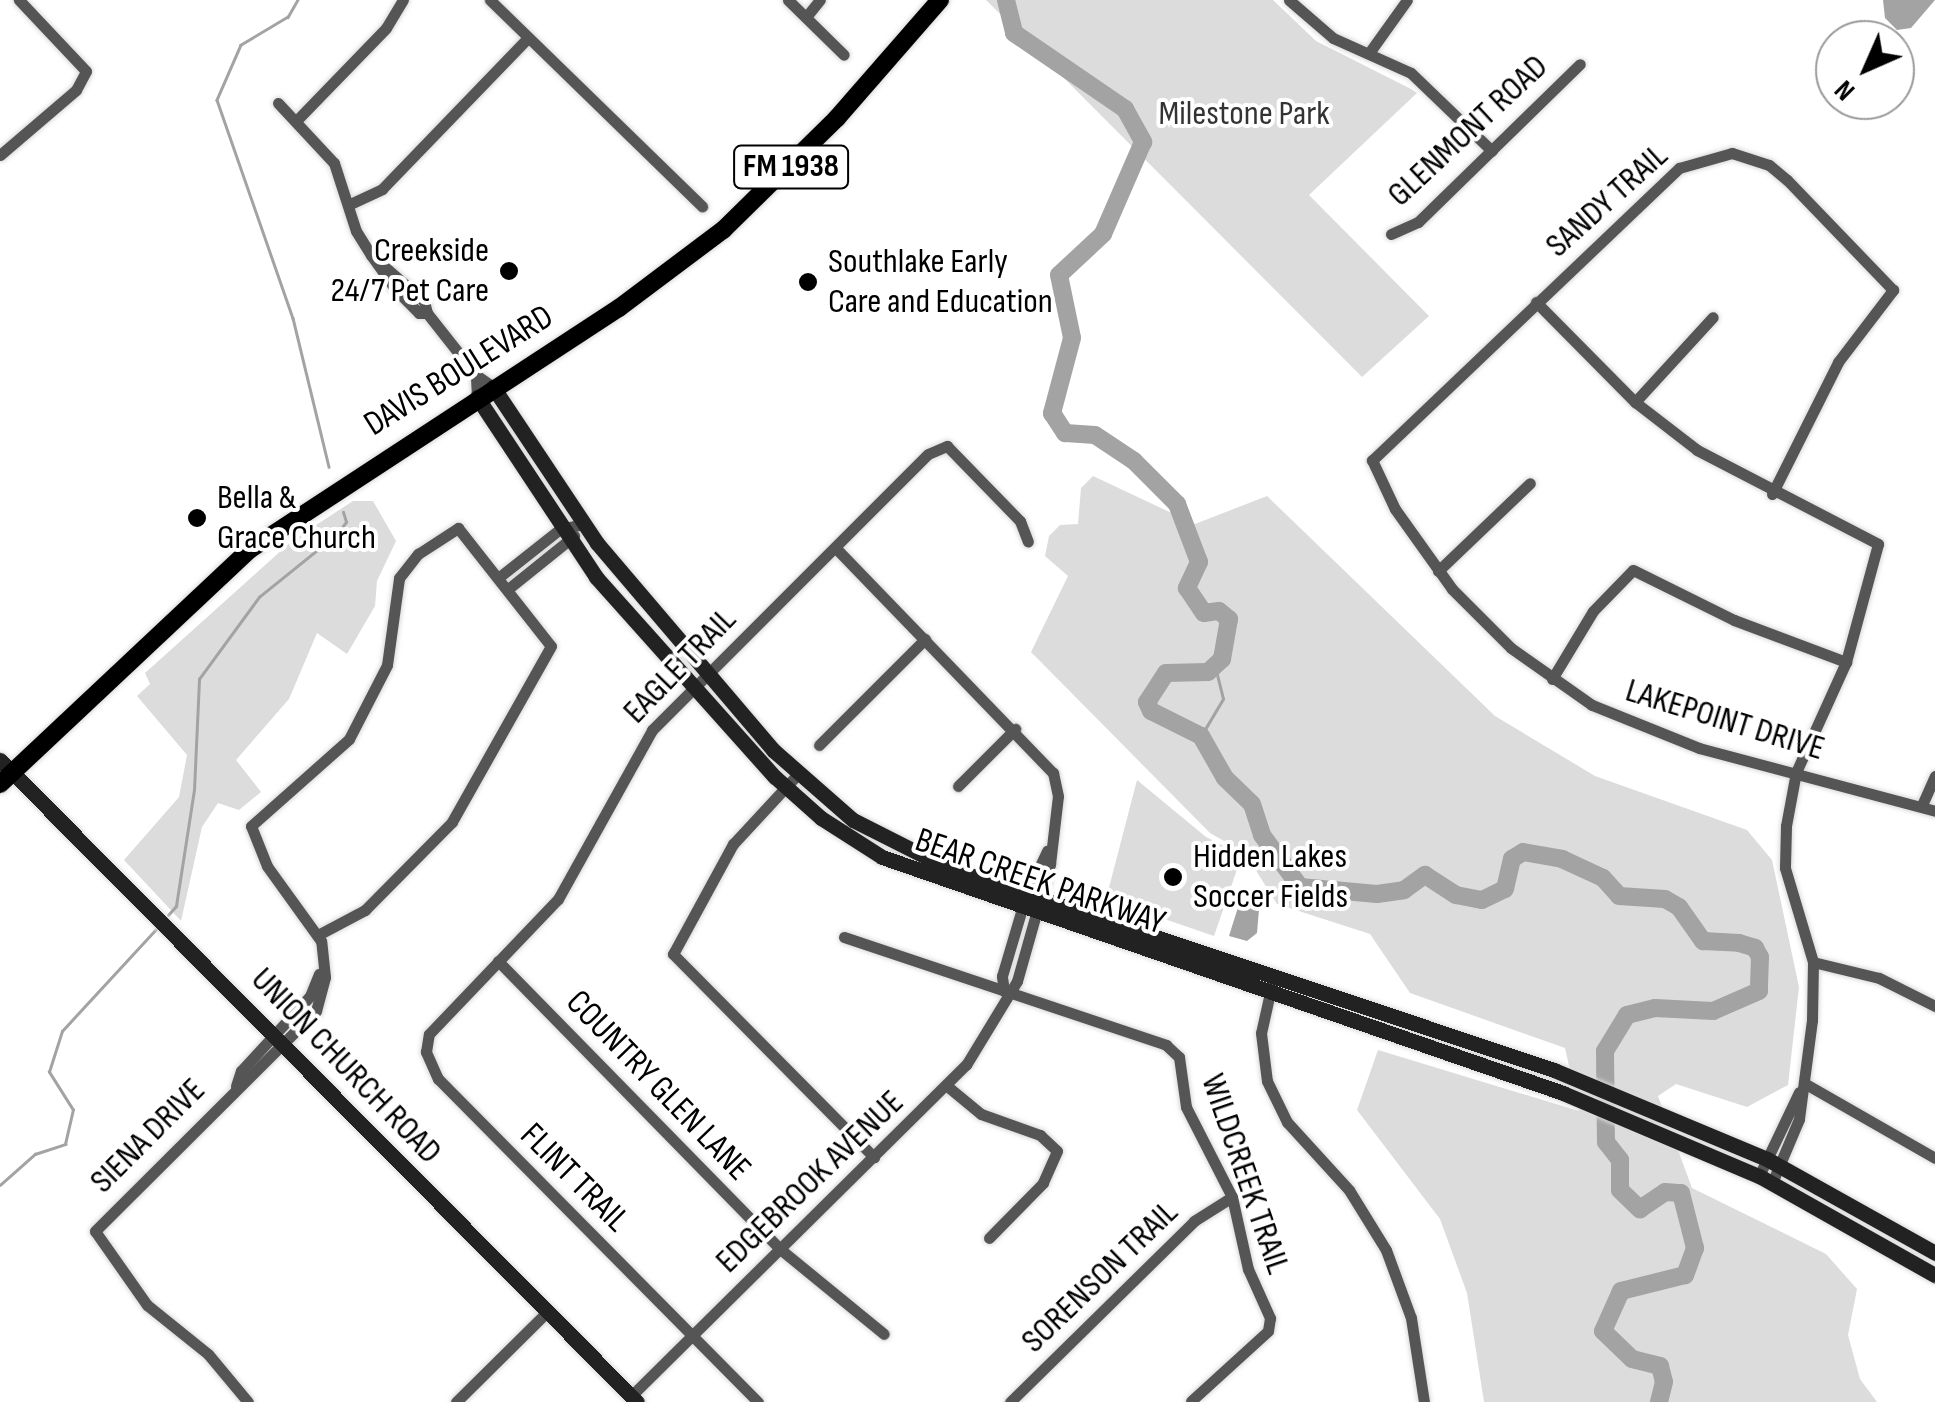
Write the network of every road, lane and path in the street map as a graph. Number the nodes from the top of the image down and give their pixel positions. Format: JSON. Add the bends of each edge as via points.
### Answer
{"nodes":[{"id":1,"x":19,"y":0,"type":"edge"},
{"id":2,"x":403,"y":0,"type":"edge"},
{"id":3,"x":490,"y":0,"type":"edge"},
{"id":4,"x":788,"y":0,"type":"edge"},
{"id":5,"x":820,"y":0,"type":"edge"},
{"id":6,"x":940,"y":0,"type":"edge"},
{"id":7,"x":1289,"y":0,"type":"edge"},
{"id":8,"x":1407,"y":0,"type":"edge"},
{"id":9,"x":806,"y":17,"type":"junction"},
{"id":10,"x":528,"y":38,"type":"junction"},
{"id":11,"x":1370,"y":53,"type":"junction"},
{"id":12,"x":844,"y":55,"type":"dead end"},
{"id":13,"x":1580,"y":64,"type":"dead end"},
{"id":14,"x":278,"y":103,"type":"dead end"},
{"id":15,"x":296,"y":121,"type":"junction"},
{"id":16,"x":1492,"y":151,"type":"junction"},
{"id":17,"x":0,"y":155,"type":"edge"},
{"id":18,"x":348,"y":206,"type":"junction"},
{"id":19,"x":702,"y":206,"type":"dead end"},
{"id":20,"x":1391,"y":234,"type":"dead end"},
{"id":21,"x":1536,"y":302,"type":"junction"},
{"id":22,"x":1713,"y":317,"type":"dead end"},
{"id":23,"x":485,"y":392,"type":"junction"},
{"id":24,"x":1635,"y":402,"type":"junction"},
{"id":25,"x":1372,"y":460,"type":"joint"},
{"id":26,"x":1530,"y":483,"type":"dead end"},
{"id":27,"x":1772,"y":494,"type":"junction"},
{"id":28,"x":582,"y":524,"type":"junction"},
{"id":29,"x":565,"y":536,"type":"junction"},
{"id":30,"x":1028,"y":542,"type":"dead end"},
{"id":31,"x":837,"y":549,"type":"junction"},
{"id":32,"x":1438,"y":571,"type":"junction"},
{"id":33,"x":498,"y":578,"type":"junction"},
{"id":34,"x":508,"y":590,"type":"junction"},
{"id":35,"x":925,"y":639,"type":"junction"},
{"id":36,"x":1846,"y":662,"type":"junction"},
{"id":37,"x":708,"y":673,"type":"junction"},
{"id":38,"x":1552,"y":679,"type":"junction"},
{"id":39,"x":696,"y":686,"type":"junction"},
{"id":40,"x":1016,"y":729,"type":"junction"},
{"id":41,"x":819,"y":746,"type":"dead end"},
{"id":42,"x":4,"y":772,"type":"edge"},
{"id":43,"x":1796,"y":772,"type":"junction"},
{"id":44,"x":1935,"y":776,"type":"edge"},
{"id":45,"x":791,"y":781,"type":"junction"},
{"id":46,"x":958,"y":786,"type":"dead end"},
{"id":47,"x":1922,"y":804,"type":"junction"},
{"id":48,"x":1935,"y":811,"type":"edge"},
{"id":49,"x":1032,"y":906,"type":"junction"},
{"id":50,"x":844,"y":937,"type":"dead end"},
{"id":51,"x":320,"y":941,"type":"junction"},
{"id":52,"x":498,"y":961,"type":"junction"},
{"id":53,"x":1813,"y":962,"type":"junction"},
{"id":54,"x":1271,"y":986,"type":"junction"},
{"id":55,"x":1004,"y":992,"type":"junction"},
{"id":56,"x":1935,"y":1006,"type":"edge"},
{"id":57,"x":279,"y":1041,"type":"junction"},
{"id":58,"x":426,"y":1052,"type":"joint"},
{"id":59,"x":1804,"y":1084,"type":"junction"},
{"id":60,"x":948,"y":1086,"type":"junction"},
{"id":61,"x":874,"y":1157,"type":"junction"},
{"id":62,"x":1935,"y":1158,"type":"edge"},
{"id":63,"x":1773,"y":1162,"type":"junction"},
{"id":64,"x":1765,"y":1179,"type":"junction"},
{"id":65,"x":1232,"y":1197,"type":"junction"},
{"id":66,"x":990,"y":1238,"type":"dead end"},
{"id":67,"x":780,"y":1249,"type":"junction"},
{"id":68,"x":1935,"y":1253,"type":"edge"},
{"id":69,"x":1935,"y":1275,"type":"edge"},
{"id":70,"x":546,"y":1313,"type":"junction"},
{"id":71,"x":884,"y":1334,"type":"dead end"},
{"id":72,"x":692,"y":1336,"type":"junction"},
{"id":73,"x":244,"y":1397,"type":"edge"},
{"id":74,"x":634,"y":1399,"type":"edge"},
{"id":75,"x":1192,"y":1401,"type":"edge"},
{"id":76,"x":226,"y":1402,"type":"edge"},
{"id":77,"x":456,"y":1402,"type":"edge"},
{"id":78,"x":758,"y":1402,"type":"edge"},
{"id":79,"x":1010,"y":1402,"type":"edge"},
{"id":80,"x":1424,"y":1402,"type":"edge"}],
"edges":[{"from":1,"to":17,"type":"street","via":[[86,71],[76,90]]},
{"from":2,"to":15,"type":"street","via":[[386,28]]},
{"from":3,"to":10,"type":"street"},
{"from":4,"to":9,"type":"street"},
{"from":5,"to":9,"type":"street"},
{"from":6,"to":23,"type":"main road","name":"DAVIS BOULEVARD","number":"FM 1938","via":[[838,118],[722,230],[619,308]]},
{"from":7,"to":11,"type":"street","via":[[1333,38]]},
{"from":8,"to":11,"type":"street"},
{"from":9,"to":12,"type":"street"},
{"from":10,"to":18,"type":"street","via":[[382,189]]},
{"from":10,"to":19,"type":"street"},
{"from":11,"to":16,"type":"street","via":[[1431,88]]},
{"from":13,"to":16,"type":"street","name":"GLENMONT ROAD"},
{"from":14,"to":15,"type":"street","name":"BEAR CREEK PARKWAY"},
{"from":15,"to":18,"type":"street","name":"BEAR CREEK PARKWAY","via":[[334,162]]},
{"from":16,"to":20,"type":"street","name":"GLENMONT ROAD","via":[[1418,222]]},
{"from":18,"to":23,"type":"street","name":"BEAR CREEK PARKWAY","via":[[371,256],[424,300]]},
{"from":21,"to":24,"type":"street"},
{"from":21,"to":25,"type":"street","name":"SANDY TRAIL"},
{"from":21,"to":27,"type":"street","name":"SANDY TRAIL","via":[[1679,168],[1732,153],[1769,165],[1788,180],[1894,290],[1838,362]]},
{"from":22,"to":24,"type":"street"},
{"from":23,"to":28,"type":"main road","name":"BEAR CREEK PARKWAY"},
{"from":23,"to":29,"type":"main road","name":"BEAR CREEK PARKWAY"},
{"from":23,"to":42,"type":"main road","name":"DAVIS BOULEVARD","number":"FM 1938","via":[[249,550]]},
{"from":24,"to":27,"type":"street","via":[[1697,450]]},
{"from":25,"to":32,"type":"street","name":"LAKEPOINT DRIVE","via":[[1376,477]]},
{"from":26,"to":32,"type":"street"},
{"from":27,"to":36,"type":"street","via":[[1878,544]]},
{"from":28,"to":29,"type":"street"},
{"from":28,"to":37,"type":"main road","name":"BEAR CREEK PARKWAY"},
{"from":29,"to":33,"type":"street"},
{"from":29,"to":34,"type":"street"},
{"from":29,"to":39,"type":"main road","name":"BEAR CREEK PARKWAY"},
{"from":30,"to":31,"type":"street","name":"EAGLE TRAIL","via":[[1020,522],[947,446],[928,454]]},
{"from":31,"to":35,"type":"street","name":"EDGEBROOK AVENUE"},
{"from":31,"to":37,"type":"street","name":"EAGLE TRAIL"},
{"from":32,"to":38,"type":"street","name":"LAKEPOINT DRIVE","via":[[1512,648]]},
{"from":33,"to":34,"type":"street"},
{"from":33,"to":51,"type":"street","via":[[458,528],[412,559],[399,578],[386,665],[349,739],[250,826],[267,866]]},
{"from":34,"to":51,"type":"street","via":[[551,646],[443,832],[365,910]]},
{"from":35,"to":40,"type":"street","name":"EDGEBROOK AVENUE"},
{"from":35,"to":41,"type":"street"},
{"from":36,"to":38,"type":"street","via":[[1734,620],[1633,570],[1593,611]]},
{"from":36,"to":43,"type":"street"},
{"from":37,"to":39,"type":"street","name":"EAGLE TRAIL"},
{"from":37,"to":45,"type":"main road","name":"BEAR CREEK PARKWAY"},
{"from":38,"to":43,"type":"street","name":"LAKEPOINT DRIVE","via":[[1630,725]]},
{"from":39,"to":45,"type":"main road","name":"BEAR CREEK PARKWAY"},
{"from":39,"to":52,"type":"street","name":"EAGLE TRAIL","via":[[641,744],[558,898]]},
{"from":40,"to":46,"type":"street"},
{"from":40,"to":49,"type":"street","name":"EDGEBROOK AVENUE","via":[[1053,773],[1058,796]]},
{"from":42,"to":57,"type":"main road","name":"UNION CHURCH ROAD"},
{"from":43,"to":47,"type":"street","name":"LAKEPOINT DRIVE"},
{"from":43,"to":53,"type":"street","via":[[1783,848]]},
{"from":44,"to":47,"type":"street"},
{"from":45,"to":49,"type":"main road","name":"BEAR CREEK PARKWAY","via":[[882,858]]},
{"from":45,"to":61,"type":"street","via":[[733,844],[673,954]]},
{"from":47,"to":48,"type":"street","name":"LAKEPOINT DRIVE"},
{"from":49,"to":54,"type":"main road","name":"BEAR CREEK PARKWAY"},
{"from":49,"to":55,"type":"street","name":"EDGEBROOK AVENUE","via":[[1017,980]]},
{"from":50,"to":55,"type":"street"},
{"from":51,"to":57,"type":"street","name":"SIENA DRIVE","via":[[313,991]]},
{"from":52,"to":58,"type":"street","name":"EAGLE TRAIL","via":[[434,1023]]},
{"from":52,"to":67,"type":"street","name":"COUNTRY GLEN LANE"},
{"from":53,"to":56,"type":"street","via":[[1879,978]]},
{"from":53,"to":59,"type":"street"},
{"from":54,"to":63,"type":"main road","name":"BEAR CREEK PARKWAY","via":[[1554,1070]]},
{"from":54,"to":64,"type":"main road","name":"BEAR CREEK PARKWAY","via":[[1563,1093]]},
{"from":54,"to":80,"type":"street","via":[[1260,1044],[1266,1080],[1287,1122],[1349,1190],[1393,1264],[1415,1334]]},
{"from":55,"to":60,"type":"street","name":"EDGEBROOK AVENUE","via":[[980,1045]]},
{"from":55,"to":65,"type":"street","name":"WILDCREEK TRAIL","via":[[1173,1049],[1186,1107]]},
{"from":57,"to":70,"type":"main road","name":"UNION CHURCH ROAD"},
{"from":57,"to":73,"type":"street","name":"SIENA DRIVE","via":[[95,1231],[147,1305],[208,1354]]},
{"from":58,"to":72,"type":"street","name":"FLINT TRAIL","via":[[438,1079]]},
{"from":59,"to":62,"type":"street"},
{"from":59,"to":63,"type":"street","via":[[1799,1119]]},
{"from":60,"to":61,"type":"street","name":"EDGEBROOK AVENUE"},
{"from":60,"to":66,"type":"street","via":[[981,1114],[1040,1135],[1057,1151],[1043,1183]]},
{"from":61,"to":67,"type":"street","name":"EDGEBROOK AVENUE"},
{"from":63,"to":64,"type":"street"},
{"from":63,"to":68,"type":"main road","name":"BEAR CREEK PARKWAY"},
{"from":64,"to":69,"type":"main road","name":"BEAR CREEK PARKWAY"},
{"from":65,"to":75,"type":"street","name":"WILDCREEK TRAIL","via":[[1248,1269],[1271,1325]]},
{"from":65,"to":79,"type":"street","name":"SORENSON TRAIL","via":[[1194,1221]]},
{"from":67,"to":71,"type":"street","name":"COUNTRY GLEN LANE"},
{"from":67,"to":72,"type":"street","name":"EDGEBROOK AVENUE"},
{"from":70,"to":74,"type":"main road","name":"UNION CHURCH ROAD"},
{"from":70,"to":77,"type":"street"},
{"from":72,"to":74,"type":"street","name":"EDGEBROOK AVENUE"},
{"from":72,"to":78,"type":"street","name":"FLINT TRAIL"},
{"from":73,"to":76,"type":"street"}]}
